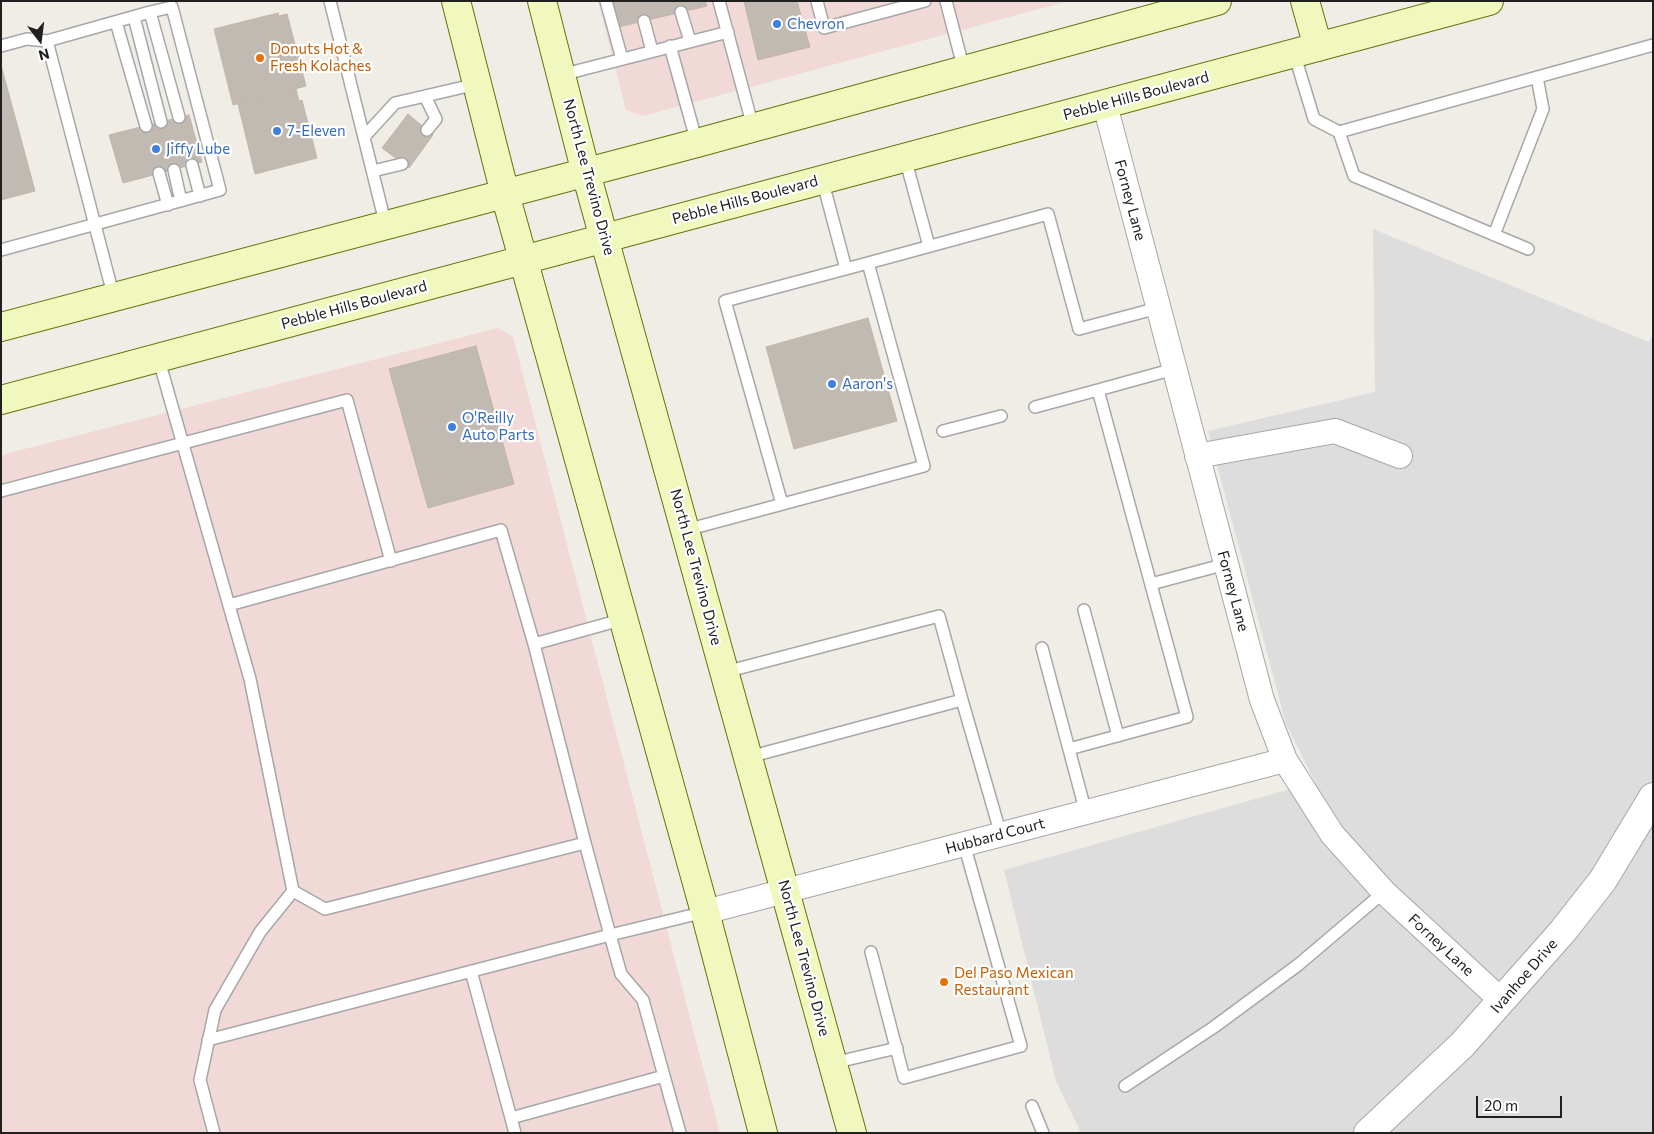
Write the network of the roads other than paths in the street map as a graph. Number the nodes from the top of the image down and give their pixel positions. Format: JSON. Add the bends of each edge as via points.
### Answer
{"nodes":[{"id":1,"x":330,"y":1,"type":"edge"},
{"id":2,"x":456,"y":1,"type":"edge"},
{"id":3,"x":542,"y":1,"type":"edge"},
{"id":4,"x":606,"y":1,"type":"edge"},
{"id":5,"x":719,"y":1,"type":"edge"},
{"id":6,"x":817,"y":1,"type":"edge"},
{"id":7,"x":925,"y":1,"type":"edge"},
{"id":8,"x":946,"y":1,"type":"edge"},
{"id":9,"x":1217,"y":1,"type":"edge"},
{"id":10,"x":1305,"y":1,"type":"edge"},
{"id":11,"x":1489,"y":1,"type":"edge"},
{"id":12,"x":150,"y":12,"type":"junction"},
{"id":13,"x":682,"y":12,"type":"dead end"},
{"id":14,"x":134,"y":17,"type":"junction"},
{"id":15,"x":644,"y":21,"type":"dead end"},
{"id":16,"x":116,"y":22,"type":"junction"},
{"id":17,"x":728,"y":32,"type":"junction"},
{"id":18,"x":47,"y":41,"type":"junction"},
{"id":19,"x":690,"y":41,"type":"junction"},
{"id":20,"x":1653,"y":45,"type":"edge"},
{"id":21,"x":1,"y":46,"type":"edge"},
{"id":22,"x":670,"y":46,"type":"junction"},
{"id":23,"x":1306,"y":50,"type":"junction"},
{"id":24,"x":652,"y":51,"type":"junction"},
{"id":25,"x":622,"y":59,"type":"junction"},
{"id":26,"x":964,"y":70,"type":"junction"},
{"id":27,"x":561,"y":75,"type":"junction"},
{"id":28,"x":1536,"y":77,"type":"junction"},
{"id":29,"x":477,"y":84,"type":"junction"},
{"id":30,"x":425,"y":96,"type":"junction"},
{"id":31,"x":1105,"y":105,"type":"junction"},
{"id":32,"x":179,"y":117,"type":"dead end"},
{"id":33,"x":161,"y":122,"type":"dead end"},
{"id":34,"x":146,"y":126,"type":"dead end"},
{"id":35,"x":753,"y":127,"type":"junction"},
{"id":36,"x":427,"y":130,"type":"dead end"},
{"id":37,"x":1339,"y":132,"type":"junction"},
{"id":38,"x":364,"y":137,"type":"junction"},
{"id":39,"x":697,"y":143,"type":"junction"},
{"id":40,"x":905,"y":158,"type":"junction"},
{"id":41,"x":402,"y":164,"type":"dead end"},
{"id":42,"x":192,"y":165,"type":"dead end"},
{"id":43,"x":174,"y":170,"type":"dead end"},
{"id":44,"x":373,"y":171,"type":"junction"},
{"id":45,"x":586,"y":172,"type":"junction"},
{"id":46,"x":159,"y":174,"type":"dead end"},
{"id":47,"x":822,"y":179,"type":"junction"},
{"id":48,"x":505,"y":194,"type":"junction"},
{"id":49,"x":200,"y":196,"type":"junction"},
{"id":50,"x":182,"y":201,"type":"junction"},
{"id":51,"x":168,"y":205,"type":"junction"},
{"id":52,"x":95,"y":224,"type":"junction"},
{"id":53,"x":386,"y":226,"type":"junction"},
{"id":54,"x":1494,"y":235,"type":"junction"},
{"id":55,"x":605,"y":237,"type":"junction"},
{"id":56,"x":929,"y":246,"type":"junction"},
{"id":57,"x":1528,"y":249,"type":"dead end"},
{"id":58,"x":1,"y":250,"type":"edge"},
{"id":59,"x":524,"y":259,"type":"junction"},
{"id":60,"x":868,"y":263,"type":"junction"},
{"id":61,"x":846,"y":269,"type":"junction"},
{"id":62,"x":114,"y":298,"type":"junction"},
{"id":63,"x":1158,"y":308,"type":"junction"},
{"id":64,"x":1,"y":327,"type":"edge"},
{"id":65,"x":158,"y":358,"type":"junction"},
{"id":66,"x":1174,"y":369,"type":"junction"},
{"id":67,"x":1098,"y":390,"type":"junction"},
{"id":68,"x":1,"y":400,"type":"edge"},
{"id":69,"x":1035,"y":407,"type":"dead end"},
{"id":70,"x":1001,"y":416,"type":"dead end"},
{"id":71,"x":943,"y":431,"type":"dead end"},
{"id":72,"x":183,"y":444,"type":"junction"},
{"id":73,"x":1198,"y":456,"type":"junction"},
{"id":74,"x":1400,"y":456,"type":"dead end"},
{"id":75,"x":1,"y":491,"type":"edge"},
{"id":76,"x":782,"y":504,"type":"junction"},
{"id":77,"x":686,"y":530,"type":"junction"},
{"id":78,"x":391,"y":561,"type":"junction"},
{"id":79,"x":1226,"y":564,"type":"junction"},
{"id":80,"x":1151,"y":584,"type":"junction"},
{"id":81,"x":229,"y":605,"type":"junction"},
{"id":82,"x":1084,"y":610,"type":"dead end"},
{"id":83,"x":624,"y":619,"type":"junction"},
{"id":84,"x":534,"y":644,"type":"junction"},
{"id":85,"x":1042,"y":648,"type":"dead end"},
{"id":86,"x":725,"y":672,"type":"junction"},
{"id":87,"x":962,"y":700,"type":"junction"},
{"id":88,"x":1118,"y":736,"type":"junction"},
{"id":89,"x":1069,"y":750,"type":"junction"},
{"id":90,"x":749,"y":756,"type":"junction"},
{"id":91,"x":1285,"y":760,"type":"junction"},
{"id":92,"x":1653,"y":797,"type":"edge"},
{"id":93,"x":1086,"y":813,"type":"junction"},
{"id":94,"x":1001,"y":835,"type":"junction"},
{"id":95,"x":584,"y":843,"type":"junction"},
{"id":96,"x":964,"y":844,"type":"junction"},
{"id":97,"x":293,"y":891,"type":"junction"},
{"id":98,"x":786,"y":891,"type":"junction"},
{"id":99,"x":1384,"y":892,"type":"junction"},
{"id":100,"x":705,"y":912,"type":"junction"},
{"id":101,"x":610,"y":935,"type":"junction"},
{"id":102,"x":871,"y":952,"type":"dead end"},
{"id":103,"x":471,"y":971,"type":"junction"},
{"id":104,"x":1502,"y":1001,"type":"junction"},
{"id":105,"x":208,"y":1040,"type":"junction"},
{"id":106,"x":897,"y":1048,"type":"junction"},
{"id":107,"x":833,"y":1064,"type":"junction"},
{"id":108,"x":664,"y":1076,"type":"junction"},
{"id":109,"x":1125,"y":1086,"type":"dead end"},
{"id":110,"x":1032,"y":1106,"type":"dead end"},
{"id":111,"x":511,"y":1118,"type":"junction"},
{"id":112,"x":214,"y":1133,"type":"edge"},
{"id":113,"x":516,"y":1133,"type":"edge"},
{"id":114,"x":680,"y":1133,"type":"edge"},
{"id":115,"x":763,"y":1133,"type":"edge"},
{"id":116,"x":852,"y":1133,"type":"edge"},
{"id":117,"x":1043,"y":1133,"type":"edge"},
{"id":118,"x":1368,"y":1133,"type":"edge"}],
"edges":[{"from":1,"to":38,"type":"lane"},
{"from":2,"to":29,"type":"main road"},
{"from":3,"to":27,"type":"main road","name":"North Lee Trevino Drive"},
{"from":4,"to":25,"type":"lane"},
{"from":5,"to":17,"type":"lane"},
{"from":6,"to":7,"type":"lane","via":[[824,28]]},
{"from":8,"to":26,"type":"lane"},
{"from":9,"to":26,"type":"main road"},
{"from":10,"to":23,"type":"main road"},
{"from":11,"to":23,"type":"main road","name":"Pebble Hills Boulevard"},
{"from":12,"to":14,"type":"lane"},
{"from":12,"to":32,"type":"lane"},
{"from":12,"to":49,"type":"lane","via":[[172,7],[220,190]]},
{"from":13,"to":19,"type":"lane"},
{"from":14,"to":16,"type":"lane"},
{"from":14,"to":33,"type":"lane"},
{"from":15,"to":24,"type":"lane"},
{"from":16,"to":18,"type":"lane"},
{"from":16,"to":34,"type":"lane"},
{"from":17,"to":19,"type":"lane"},
{"from":17,"to":35,"type":"lane"},
{"from":18,"to":21,"type":"lane","via":[[27,39]]},
{"from":18,"to":52,"type":"lane"},
{"from":19,"to":22,"type":"lane"},
{"from":20,"to":28,"type":"lane"},
{"from":22,"to":24,"type":"lane"},
{"from":22,"to":39,"type":"lane"},
{"from":23,"to":31,"type":"main road","name":"Pebble Hills Boulevard"},
{"from":23,"to":37,"type":"lane","via":[[1314,119]]},
{"from":24,"to":25,"type":"lane"},
{"from":25,"to":27,"type":"lane"},
{"from":26,"to":35,"type":"main road"},
{"from":27,"to":45,"type":"main road","name":"North Lee Trevino Drive"},
{"from":28,"to":37,"type":"lane"},
{"from":28,"to":54,"type":"lane","via":[[1543,109]]},
{"from":29,"to":30,"type":"lane"},
{"from":29,"to":48,"type":"main road"},
{"from":30,"to":36,"type":"lane","via":[[436,119]]},
{"from":30,"to":38,"type":"lane","via":[[395,103]]},
{"from":31,"to":40,"type":"main road","name":"Pebble Hills Boulevard"},
{"from":31,"to":63,"type":"street","name":"Forney Lane"},
{"from":35,"to":39,"type":"main road"},
{"from":37,"to":54,"type":"lane","via":[[1354,176]]},
{"from":38,"to":44,"type":"lane"},
{"from":39,"to":45,"type":"main road"},
{"from":40,"to":47,"type":"main road","name":"Pebble Hills Boulevard"},
{"from":40,"to":56,"type":"lane"},
{"from":41,"to":44,"type":"lane"},
{"from":42,"to":49,"type":"lane"},
{"from":43,"to":50,"type":"lane"},
{"from":44,"to":53,"type":"lane"},
{"from":45,"to":48,"type":"main road"},
{"from":45,"to":55,"type":"main road","name":"North Lee Trevino Drive"},
{"from":46,"to":51,"type":"lane"},
{"from":47,"to":55,"type":"main road","name":"Pebble Hills Boulevard"},
{"from":47,"to":61,"type":"lane"},
{"from":48,"to":53,"type":"main road"},
{"from":48,"to":59,"type":"main road"},
{"from":49,"to":50,"type":"lane"},
{"from":50,"to":51,"type":"lane"},
{"from":51,"to":52,"type":"lane"},
{"from":52,"to":58,"type":"lane"},
{"from":52,"to":62,"type":"lane"},
{"from":53,"to":62,"type":"main road"},
{"from":54,"to":57,"type":"lane"},
{"from":55,"to":59,"type":"main road","name":"Pebble Hills Boulevard"},
{"from":55,"to":77,"type":"main road","name":"North Lee Trevino Drive"},
{"from":56,"to":60,"type":"lane"},
{"from":56,"to":63,"type":"lane","via":[[1048,214],[1080,330]]},
{"from":59,"to":65,"type":"main road","name":"Pebble Hills Boulevard"},
{"from":59,"to":83,"type":"main road"},
{"from":60,"to":61,"type":"lane"},
{"from":60,"to":76,"type":"lane","via":[[924,466]]},
{"from":61,"to":76,"type":"lane","via":[[724,301]]},
{"from":62,"to":64,"type":"main road"},
{"from":63,"to":66,"type":"street","name":"Forney Lane"},
{"from":65,"to":68,"type":"main road","name":"Pebble Hills Boulevard"},
{"from":65,"to":72,"type":"lane"},
{"from":66,"to":67,"type":"lane"},
{"from":66,"to":73,"type":"street","name":"Forney Lane"},
{"from":67,"to":69,"type":"lane"},
{"from":67,"to":80,"type":"lane"},
{"from":70,"to":71,"type":"lane"},
{"from":72,"to":75,"type":"lane"},
{"from":72,"to":78,"type":"lane","via":[[347,400]]},
{"from":72,"to":81,"type":"lane"},
{"from":73,"to":74,"type":"street","via":[[1335,431]]},
{"from":73,"to":79,"type":"street","name":"Forney Lane"},
{"from":76,"to":77,"type":"lane"},
{"from":77,"to":86,"type":"main road","name":"North Lee Trevino Drive"},
{"from":78,"to":81,"type":"lane"},
{"from":78,"to":84,"type":"lane","via":[[501,530]]},
{"from":79,"to":80,"type":"lane"},
{"from":79,"to":91,"type":"street","name":"Forney Lane","via":[[1262,700]]},
{"from":80,"to":88,"type":"lane","via":[[1187,717]]},
{"from":81,"to":97,"type":"lane","via":[[262,732]]},
{"from":82,"to":88,"type":"lane"},
{"from":83,"to":84,"type":"lane"},
{"from":83,"to":100,"type":"main road"},
{"from":84,"to":95,"type":"lane"},
{"from":85,"to":89,"type":"lane"},
{"from":86,"to":87,"type":"lane","via":[[939,616]]},
{"from":86,"to":90,"type":"main road","name":"North Lee Trevino Drive"},
{"from":87,"to":90,"type":"lane"},
{"from":87,"to":94,"type":"lane"},
{"from":88,"to":89,"type":"lane"},
{"from":89,"to":93,"type":"lane"},
{"from":90,"to":98,"type":"main road","name":"North Lee Trevino Drive"},
{"from":91,"to":93,"type":"street","name":"Hubbard Court"},
{"from":91,"to":99,"type":"street","name":"Forney Lane","via":[[1332,834]]},
{"from":92,"to":104,"type":"street","name":"Ivanhoe Drive","via":[[1603,880]]},
{"from":93,"to":94,"type":"street","name":"Hubbard Court"},
{"from":94,"to":96,"type":"street","name":"Hubbard Court"},
{"from":95,"to":97,"type":"lane","via":[[325,909]]},
{"from":95,"to":101,"type":"lane"},
{"from":96,"to":98,"type":"street","name":"Hubbard Court"},
{"from":96,"to":106,"type":"lane","via":[[1021,1046],[904,1078]]},
{"from":97,"to":105,"type":"lane","via":[[260,932],[215,1010]]},
{"from":98,"to":100,"type":"street","name":"Hubbard Court"},
{"from":98,"to":107,"type":"main road","name":"North Lee Trevino Drive"},
{"from":99,"to":104,"type":"street","name":"Forney Lane"},
{"from":99,"to":109,"type":"lane","via":[[1298,965],[1214,1027]]},
{"from":100,"to":101,"type":"lane"},
{"from":100,"to":115,"type":"main road"},
{"from":101,"to":103,"type":"lane"},
{"from":101,"to":108,"type":"lane","via":[[621,974],[643,1000]]},
{"from":102,"to":106,"type":"lane"},
{"from":103,"to":105,"type":"lane"},
{"from":103,"to":111,"type":"lane"},
{"from":104,"to":118,"type":"street","name":"Ivanhoe Drive","via":[[1462,1045]]},
{"from":105,"to":112,"type":"lane","via":[[200,1080]]},
{"from":106,"to":107,"type":"lane"},
{"from":107,"to":116,"type":"main road","name":"North Lee Trevino Drive"},
{"from":108,"to":111,"type":"lane"},
{"from":108,"to":114,"type":"lane"},
{"from":110,"to":117,"type":"lane"},
{"from":111,"to":113,"type":"lane"}]}
